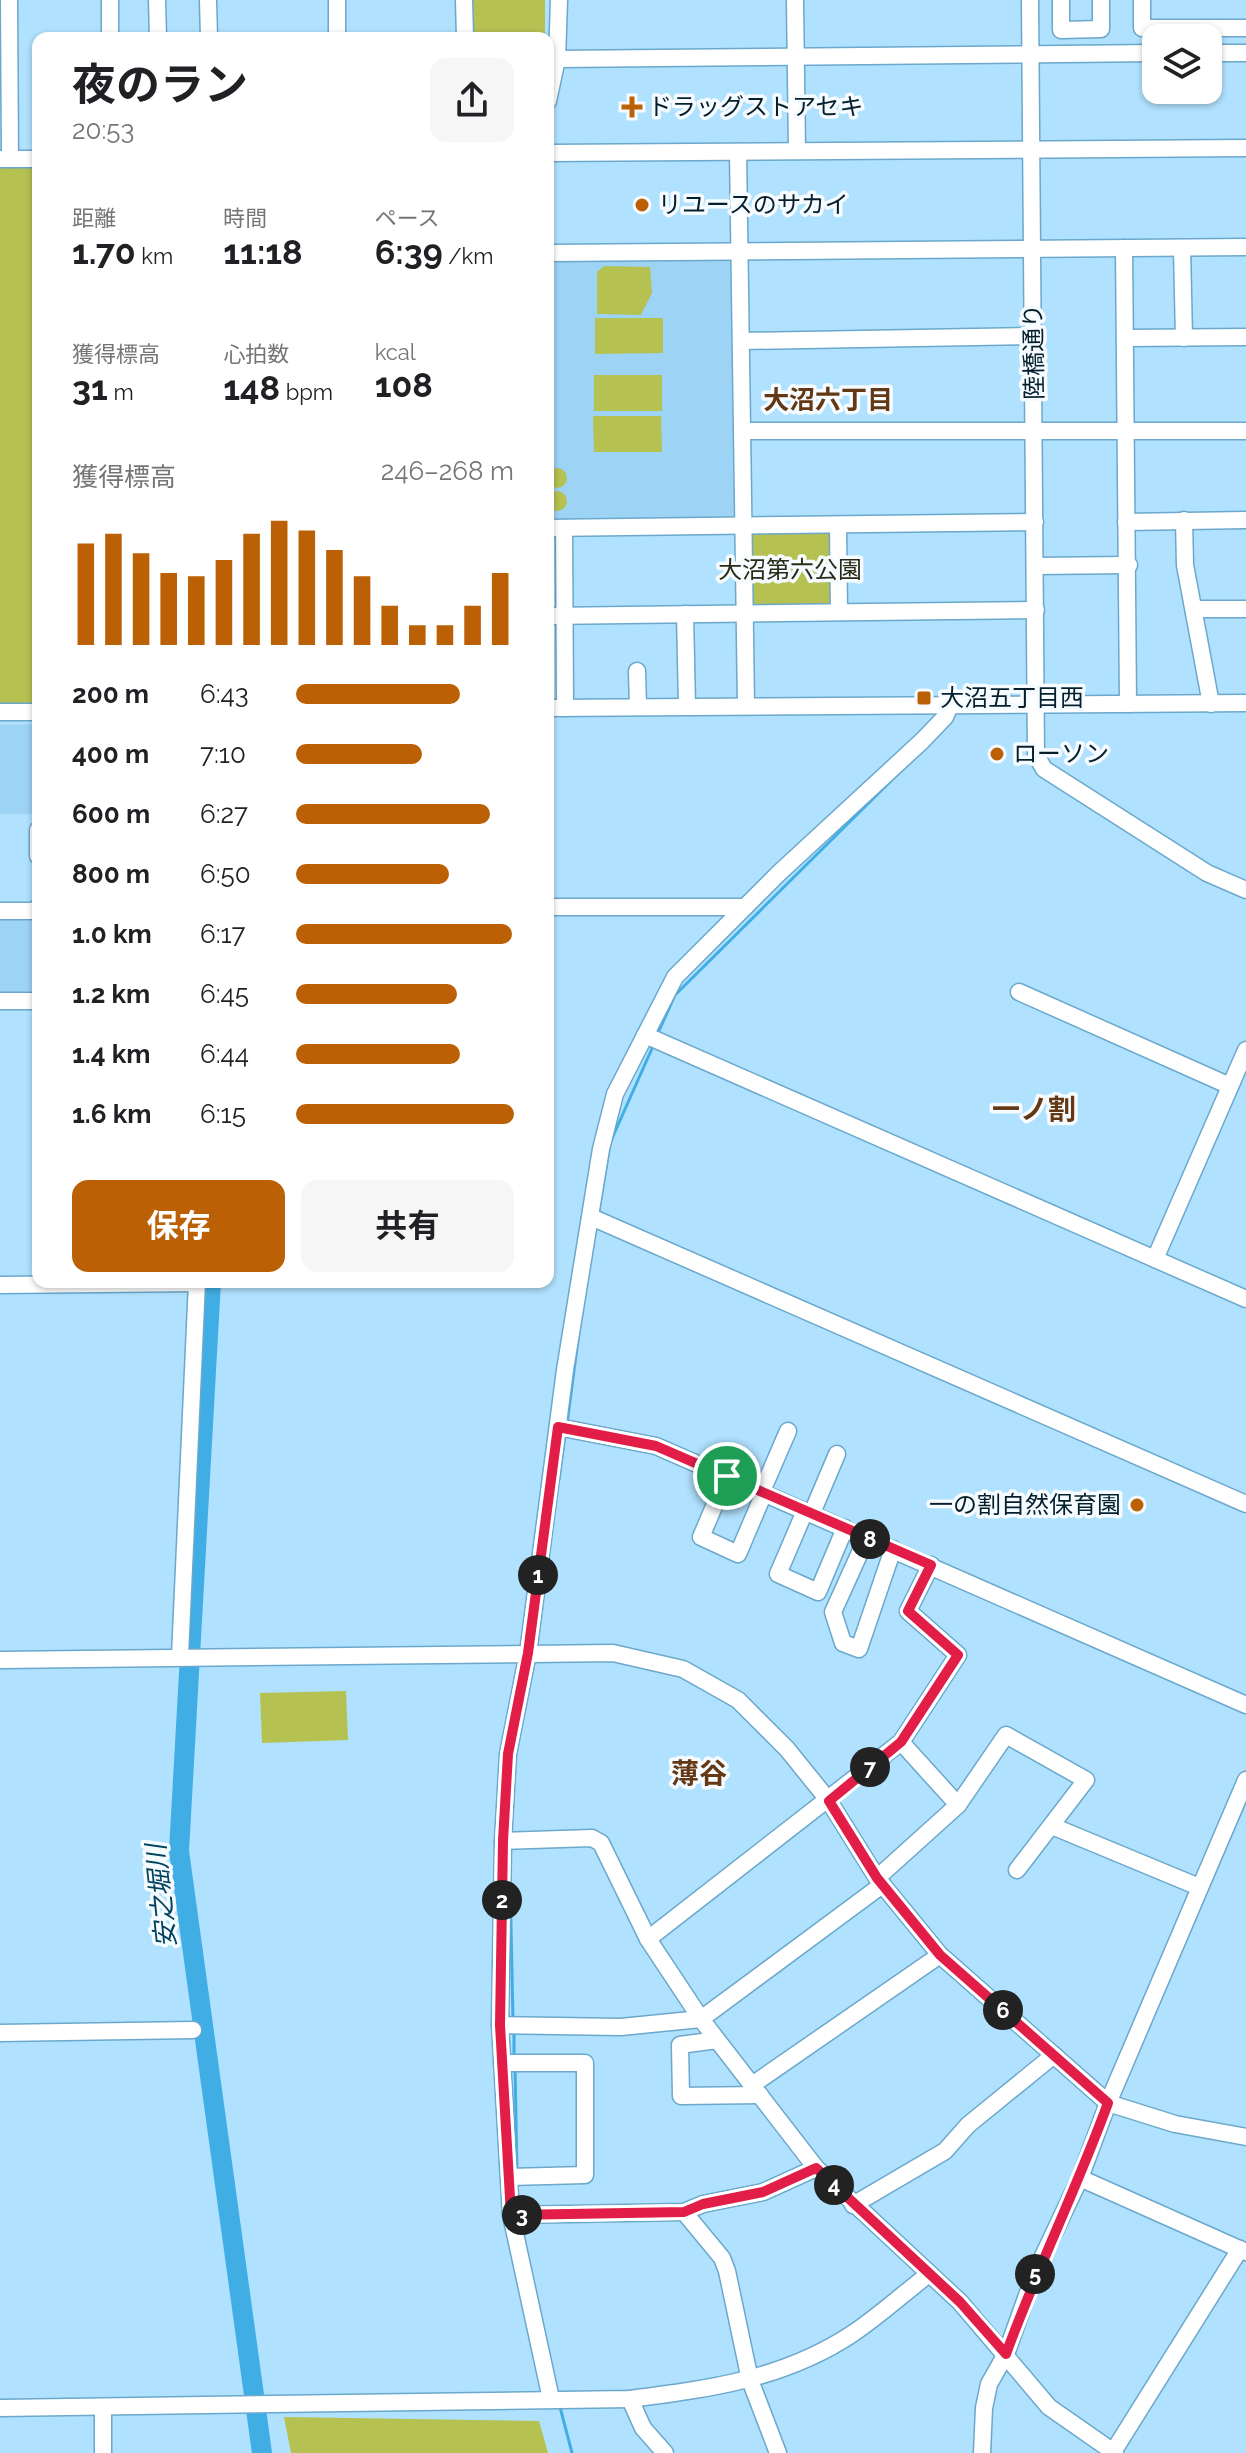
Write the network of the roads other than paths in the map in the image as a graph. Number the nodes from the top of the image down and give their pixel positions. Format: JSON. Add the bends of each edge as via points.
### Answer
{"nodes":[{"id":1,"x":9,"y":0,"type":"edge"},
{"id":2,"x":110,"y":0,"type":"edge"},
{"id":3,"x":157,"y":0,"type":"edge"},
{"id":4,"x":208,"y":0,"type":"edge"},
{"id":5,"x":337,"y":0,"type":"edge"},
{"id":6,"x":464,"y":0,"type":"edge"},
{"id":7,"x":559,"y":0,"type":"edge"},
{"id":8,"x":795,"y":0,"type":"edge"},
{"id":9,"x":1030,"y":0,"type":"edge"},
{"id":10,"x":1061,"y":0,"type":"edge"},
{"id":11,"x":1101,"y":0,"type":"edge"},
{"id":12,"x":1142,"y":0,"type":"edge"},
{"id":13,"x":1246,"y":28,"type":"edge"},
{"id":14,"x":110,"y":32,"type":"edge"},
{"id":15,"x":158,"y":32,"type":"edge"},
{"id":16,"x":209,"y":32,"type":"edge"},
{"id":17,"x":337,"y":32,"type":"edge"},
{"id":18,"x":465,"y":32,"type":"edge"},
{"id":19,"x":1142,"y":53,"type":"edge"},
{"id":20,"x":1222,"y":53,"type":"edge"},
{"id":21,"x":1246,"y":53,"type":"edge"},
{"id":22,"x":1031,"y":54,"type":"junction"},
{"id":23,"x":4,"y":57,"type":"edge"},
{"id":24,"x":795,"y":57,"type":"junction"},
{"id":25,"x":557,"y":59,"type":"junction"},
{"id":26,"x":554,"y":73,"type":"edge"},
{"id":27,"x":1246,"y":148,"type":"edge"},
{"id":28,"x":1032,"y":149,"type":"junction"},
{"id":29,"x":797,"y":151,"type":"junction"},
{"id":30,"x":738,"y":152,"type":"junction"},
{"id":31,"x":554,"y":153,"type":"edge"},
{"id":32,"x":5,"y":159,"type":"edge"},
{"id":33,"x":32,"y":159,"type":"edge"},
{"id":34,"x":1246,"y":247,"type":"edge"},
{"id":35,"x":1124,"y":248,"type":"junction"},
{"id":36,"x":1182,"y":248,"type":"junction"},
{"id":37,"x":1032,"y":250,"type":"junction"},
{"id":38,"x":740,"y":251,"type":"junction"},
{"id":39,"x":554,"y":253,"type":"edge"},
{"id":40,"x":1034,"y":336,"type":"junction"},
{"id":41,"x":1246,"y":337,"type":"edge"},
{"id":42,"x":1125,"y":338,"type":"junction"},
{"id":43,"x":1184,"y":338,"type":"junction"},
{"id":44,"x":742,"y":341,"type":"junction"},
{"id":45,"x":1034,"y":430,"type":"junction"},
{"id":46,"x":743,"y":431,"type":"junction"},
{"id":47,"x":1126,"y":431,"type":"junction"},
{"id":48,"x":1246,"y":431,"type":"edge"},
{"id":49,"x":1184,"y":520,"type":"junction"},
{"id":50,"x":1246,"y":520,"type":"edge"},
{"id":51,"x":1035,"y":522,"type":"junction"},
{"id":52,"x":1126,"y":522,"type":"junction"},
{"id":53,"x":838,"y":526,"type":"junction"},
{"id":54,"x":744,"y":527,"type":"junction"},
{"id":55,"x":556,"y":528,"type":"edge"},
{"id":56,"x":1129,"y":565,"type":"junction"},
{"id":57,"x":1036,"y":566,"type":"junction"},
{"id":58,"x":1194,"y":609,"type":"junction"},
{"id":59,"x":1246,"y":609,"type":"edge"},
{"id":60,"x":1036,"y":610,"type":"junction"},
{"id":61,"x":839,"y":612,"type":"junction"},
{"id":62,"x":744,"y":613,"type":"junction"},
{"id":63,"x":685,"y":614,"type":"junction"},
{"id":64,"x":556,"y":616,"type":"edge"},
{"id":65,"x":637,"y":671,"type":"dead end"},
{"id":66,"x":1246,"y":703,"type":"edge"},
{"id":67,"x":951,"y":704,"type":"junction"},
{"id":68,"x":1035,"y":704,"type":"junction"},
{"id":69,"x":1128,"y":704,"type":"junction"},
{"id":70,"x":1211,"y":704,"type":"junction"},
{"id":71,"x":746,"y":705,"type":"junction"},
{"id":72,"x":687,"y":706,"type":"junction"},
{"id":73,"x":638,"y":707,"type":"junction"},
{"id":74,"x":556,"y":708,"type":"edge"},
{"id":75,"x":0,"y":712,"type":"edge"},
{"id":76,"x":32,"y":712,"type":"edge"},
{"id":77,"x":1246,"y":890,"type":"edge"},
{"id":78,"x":554,"y":907,"type":"edge"},
{"id":79,"x":745,"y":907,"type":"junction"},
{"id":80,"x":0,"y":911,"type":"edge"},
{"id":81,"x":32,"y":911,"type":"edge"},
{"id":82,"x":1019,"y":992,"type":"dead end"},
{"id":83,"x":0,"y":1001,"type":"edge"},
{"id":84,"x":32,"y":1001,"type":"edge"},
{"id":85,"x":645,"y":1035,"type":"junction"},
{"id":86,"x":1246,"y":1050,"type":"edge"},
{"id":87,"x":1230,"y":1086,"type":"junction"},
{"id":88,"x":591,"y":1217,"type":"junction"},
{"id":89,"x":1155,"y":1259,"type":"junction"},
{"id":90,"x":0,"y":1285,"type":"edge"},
{"id":91,"x":32,"y":1285,"type":"edge"},
{"id":92,"x":197,"y":1288,"type":"edge"},
{"id":93,"x":1246,"y":1299,"type":"edge"},
{"id":94,"x":558,"y":1427,"type":"junction"},
{"id":95,"x":788,"y":1431,"type":"dead end"},
{"id":96,"x":837,"y":1454,"type":"dead end"},
{"id":97,"x":727,"y":1476,"type":"junction"},
{"id":98,"x":763,"y":1492,"type":"junction"},
{"id":99,"x":1246,"y":1504,"type":"edge"},
{"id":100,"x":809,"y":1512,"type":"junction"},
{"id":101,"x":845,"y":1528,"type":"junction"},
{"id":102,"x":867,"y":1537,"type":"junction"},
{"id":103,"x":893,"y":1549,"type":"junction"},
{"id":104,"x":931,"y":1565,"type":"junction"},
{"id":105,"x":528,"y":1653,"type":"junction"},
{"id":106,"x":180,"y":1656,"type":"junction"},
{"id":107,"x":0,"y":1660,"type":"edge"},
{"id":108,"x":1246,"y":1705,"type":"edge"},
{"id":109,"x":901,"y":1742,"type":"junction"},
{"id":110,"x":1246,"y":1780,"type":"edge"},
{"id":111,"x":829,"y":1801,"type":"junction"},
{"id":112,"x":958,"y":1805,"type":"junction"},
{"id":113,"x":1052,"y":1826,"type":"junction"},
{"id":114,"x":503,"y":1841,"type":"junction"},
{"id":115,"x":1017,"y":1870,"type":"dead end"},
{"id":116,"x":879,"y":1882,"type":"junction"},
{"id":117,"x":1199,"y":1887,"type":"junction"},
{"id":118,"x":648,"y":1939,"type":"junction"},
{"id":119,"x":940,"y":1955,"type":"junction"},
{"id":120,"x":701,"y":2019,"type":"junction"},
{"id":121,"x":500,"y":2025,"type":"junction"},
{"id":122,"x":193,"y":2030,"type":"dead end"},
{"id":123,"x":0,"y":2033,"type":"edge"},
{"id":124,"x":717,"y":2040,"type":"junction"},
{"id":125,"x":1054,"y":2055,"type":"junction"},
{"id":126,"x":502,"y":2063,"type":"junction"},
{"id":127,"x":756,"y":2090,"type":"junction"},
{"id":128,"x":1108,"y":2103,"type":"junction"},
{"id":129,"x":1246,"y":2137,"type":"edge"},
{"id":130,"x":816,"y":2168,"type":"junction"},
{"id":131,"x":509,"y":2177,"type":"junction"},
{"id":132,"x":1080,"y":2178,"type":"junction"},
{"id":133,"x":853,"y":2205,"type":"junction"},
{"id":134,"x":684,"y":2212,"type":"junction"},
{"id":135,"x":511,"y":2215,"type":"junction"},
{"id":136,"x":1243,"y":2250,"type":"edge"},
{"id":137,"x":929,"y":2274,"type":"junction"},
{"id":138,"x":1006,"y":2354,"type":"junction"},
{"id":139,"x":750,"y":2380,"type":"junction"},
{"id":140,"x":556,"y":2399,"type":"junction"},
{"id":141,"x":630,"y":2399,"type":"junction"},
{"id":142,"x":103,"y":2407,"type":"junction"},
{"id":143,"x":0,"y":2408,"type":"edge"},
{"id":144,"x":1114,"y":2452,"type":"edge"},
{"id":145,"x":103,"y":2453,"type":"edge"},
{"id":146,"x":665,"y":2453,"type":"edge"},
{"id":147,"x":778,"y":2453,"type":"edge"},
{"id":148,"x":982,"y":2453,"type":"edge"}],
"edges":[{"from":1,"to":23,"type":"street"},
{"from":2,"to":14,"type":"street"},
{"from":3,"to":15,"type":"street"},
{"from":4,"to":16,"type":"street"},
{"from":5,"to":17,"type":"street"},
{"from":6,"to":18,"type":"street"},
{"from":7,"to":25,"type":"street"},
{"from":8,"to":24,"type":"street"},
{"from":9,"to":22,"type":"street","name":"陸橋通り"},
{"from":10,"to":11,"type":"street","via":[[1061,30],[1101,29]]},
{"from":12,"to":13,"type":"street","via":[[1142,28]]},
{"from":19,"to":22,"type":"street"},
{"from":20,"to":21,"type":"street"},
{"from":22,"to":24,"type":"street"},
{"from":22,"to":28,"type":"street","name":"陸橋通り"},
{"from":23,"to":32,"type":"street"},
{"from":24,"to":25,"type":"street"},
{"from":24,"to":29,"type":"street"},
{"from":25,"to":26,"type":"street"},
{"from":27,"to":28,"type":"street"},
{"from":28,"to":29,"type":"street"},
{"from":28,"to":37,"type":"street","name":"陸橋通り"},
{"from":29,"to":30,"type":"street"},
{"from":30,"to":31,"type":"street"},
{"from":30,"to":38,"type":"street"},
{"from":32,"to":33,"type":"street"},
{"from":34,"to":36,"type":"street"},
{"from":35,"to":36,"type":"street"},
{"from":35,"to":37,"type":"street"},
{"from":35,"to":42,"type":"street"},
{"from":36,"to":43,"type":"street"},
{"from":37,"to":38,"type":"street"},
{"from":37,"to":40,"type":"street","name":"陸橋通り"},
{"from":38,"to":39,"type":"street"},
{"from":38,"to":44,"type":"street"},
{"from":40,"to":44,"type":"street"},
{"from":40,"to":45,"type":"street","name":"陸橋通り"},
{"from":41,"to":43,"type":"street"},
{"from":42,"to":43,"type":"street"},
{"from":42,"to":47,"type":"street"},
{"from":44,"to":46,"type":"street"},
{"from":45,"to":46,"type":"street"},
{"from":45,"to":47,"type":"street"},
{"from":45,"to":51,"type":"street","name":"陸橋通り"},
{"from":46,"to":54,"type":"street"},
{"from":47,"to":48,"type":"street"},
{"from":47,"to":52,"type":"street"},
{"from":49,"to":50,"type":"street"},
{"from":49,"to":52,"type":"street"},
{"from":49,"to":58,"type":"street","via":[[1185,565]]},
{"from":51,"to":53,"type":"street"},
{"from":51,"to":57,"type":"street","name":"陸橋通り"},
{"from":52,"to":56,"type":"street"},
{"from":53,"to":54,"type":"street"},
{"from":53,"to":61,"type":"street"},
{"from":54,"to":55,"type":"street"},
{"from":54,"to":62,"type":"street"},
{"from":55,"to":64,"type":"street"},
{"from":56,"to":57,"type":"street"},
{"from":56,"to":69,"type":"street"},
{"from":57,"to":60,"type":"street","name":"陸橋通り"},
{"from":58,"to":59,"type":"street"},
{"from":58,"to":70,"type":"street"},
{"from":60,"to":61,"type":"street"},
{"from":60,"to":68,"type":"street","name":"陸橋通り"},
{"from":61,"to":62,"type":"street"},
{"from":62,"to":63,"type":"street"},
{"from":62,"to":71,"type":"street"},
{"from":63,"to":64,"type":"street"},
{"from":63,"to":72,"type":"street"},
{"from":64,"to":74,"type":"street"},
{"from":65,"to":73,"type":"street"},
{"from":66,"to":70,"type":"street"},
{"from":67,"to":68,"type":"street"},
{"from":67,"to":71,"type":"street"},
{"from":67,"to":79,"type":"street","via":[[922,741]]},
{"from":68,"to":69,"type":"street"},
{"from":68,"to":77,"type":"street","name":"陸橋通り","via":[[1036,755],[1044,769],[1207,873]]},
{"from":69,"to":70,"type":"street"},
{"from":71,"to":72,"type":"street"},
{"from":72,"to":73,"type":"street"},
{"from":73,"to":74,"type":"street"},
{"from":75,"to":76,"type":"street"},
{"from":78,"to":79,"type":"street"},
{"from":79,"to":85,"type":"street","via":[[675,977]]},
{"from":80,"to":81,"type":"street"},
{"from":82,"to":87,"type":"street"},
{"from":83,"to":84,"type":"street"},
{"from":85,"to":88,"type":"street","via":[[615,1094]]},
{"from":85,"to":89,"type":"street"},
{"from":86,"to":87,"type":"street"},
{"from":87,"to":89,"type":"street"},
{"from":88,"to":94,"type":"street"},
{"from":88,"to":99,"type":"street"},
{"from":89,"to":93,"type":"street"},
{"from":90,"to":91,"type":"street"},
{"from":92,"to":106,"type":"street"},
{"from":94,"to":97,"type":"street","via":[[656,1446]]},
{"from":94,"to":105,"type":"street"},
{"from":95,"to":98,"type":"street"},
{"from":96,"to":100,"type":"street"},
{"from":97,"to":98,"type":"street"},
{"from":97,"to":98,"type":"street","via":[[701,1537],[738,1554]]},
{"from":98,"to":100,"type":"street"},
{"from":100,"to":101,"type":"street"},
{"from":100,"to":101,"type":"street","via":[[778,1574],[818,1592]]},
{"from":101,"to":102,"type":"street"},
{"from":102,"to":103,"type":"street"},
{"from":102,"to":103,"type":"street","via":[[833,1612],[843,1643],[859,1649]]},
{"from":103,"to":104,"type":"street"},
{"from":104,"to":108,"type":"street"},
{"from":104,"to":109,"type":"street","via":[[908,1611],[958,1655]]},
{"from":105,"to":106,"type":"street"},
{"from":105,"to":111,"type":"street","via":[[613,1653],[683,1669],[755,1717]]},
{"from":105,"to":114,"type":"street","via":[[508,1754]]},
{"from":106,"to":107,"type":"street"},
{"from":109,"to":111,"type":"street"},
{"from":109,"to":112,"type":"street"},
{"from":110,"to":117,"type":"street"},
{"from":111,"to":116,"type":"street"},
{"from":111,"to":118,"type":"street"},
{"from":112,"to":113,"type":"street","via":[[1006,1735],[1086,1780]]},
{"from":112,"to":116,"type":"street"},
{"from":113,"to":115,"type":"street"},
{"from":113,"to":117,"type":"street"},
{"from":114,"to":118,"type":"street","via":[[592,1838],[601,1843]]},
{"from":114,"to":121,"type":"street"},
{"from":116,"to":119,"type":"street"},
{"from":116,"to":120,"type":"street"},
{"from":117,"to":128,"type":"street"},
{"from":118,"to":120,"type":"street"},
{"from":119,"to":125,"type":"street"},
{"from":119,"to":127,"type":"street"},
{"from":120,"to":121,"type":"street","via":[[621,2027]]},
{"from":120,"to":124,"type":"street"},
{"from":121,"to":126,"type":"street"},
{"from":122,"to":123,"type":"street"},
{"from":124,"to":127,"type":"street"},
{"from":124,"to":127,"type":"street","via":[[680,2045],[681,2096]]},
{"from":125,"to":128,"type":"street"},
{"from":125,"to":133,"type":"street","via":[[968,2125],[945,2151]]},
{"from":126,"to":131,"type":"street"},
{"from":126,"to":131,"type":"street","via":[[585,2063],[585,2175]]},
{"from":127,"to":130,"type":"street"},
{"from":128,"to":129,"type":"street","via":[[1175,2124]]},
{"from":128,"to":132,"type":"street"},
{"from":130,"to":133,"type":"street"},
{"from":130,"to":134,"type":"street","via":[[763,2192]]},
{"from":131,"to":135,"type":"street"},
{"from":132,"to":136,"type":"street"},
{"from":132,"to":138,"type":"street","via":[[1035,2273]]},
{"from":133,"to":137,"type":"street"},
{"from":134,"to":135,"type":"street"},
{"from":134,"to":139,"type":"street","via":[[722,2258]]},
{"from":135,"to":140,"type":"street"},
{"from":136,"to":144,"type":"street"},
{"from":137,"to":138,"type":"street"},
{"from":137,"to":139,"type":"street","via":[[853,2333]]},
{"from":138,"to":144,"type":"street","via":[[1049,2407]]},
{"from":138,"to":148,"type":"street","via":[[986,2396]]},
{"from":139,"to":141,"type":"street"},
{"from":139,"to":147,"type":"street"},
{"from":140,"to":141,"type":"street"},
{"from":140,"to":142,"type":"street"},
{"from":141,"to":146,"type":"street","via":[[643,2428]]},
{"from":142,"to":143,"type":"street"},
{"from":142,"to":145,"type":"street"}]}
